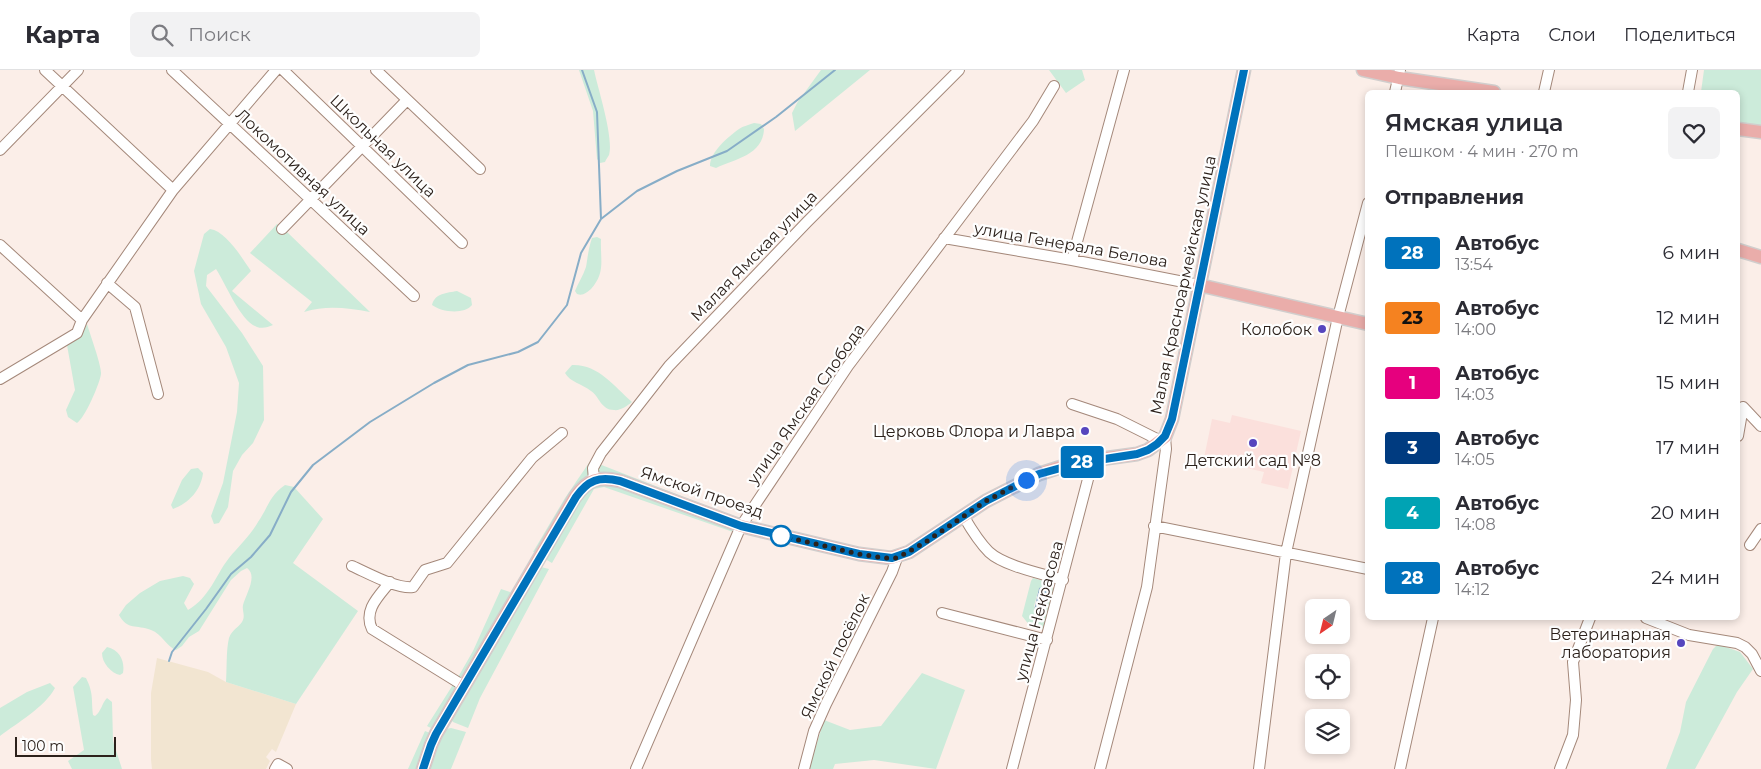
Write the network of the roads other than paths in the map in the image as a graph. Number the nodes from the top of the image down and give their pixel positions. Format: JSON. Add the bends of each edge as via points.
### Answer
{"nodes":[{"id":1,"x":45,"y":70,"type":"edge"},
{"id":2,"x":78,"y":70,"type":"edge"},
{"id":3,"x":172,"y":70,"type":"edge"},
{"id":4,"x":276,"y":70,"type":"edge"},
{"id":5,"x":283,"y":70,"type":"edge"},
{"id":6,"x":376,"y":70,"type":"edge"},
{"id":7,"x":959,"y":70,"type":"edge"},
{"id":8,"x":1124,"y":70,"type":"edge"},
{"id":9,"x":1244,"y":70,"type":"edge"},
{"id":10,"x":1363,"y":70,"type":"edge"},
{"id":11,"x":1549,"y":70,"type":"edge"},
{"id":12,"x":1692,"y":70,"type":"edge"},
{"id":13,"x":1400,"y":74,"type":"edge"},
{"id":14,"x":62,"y":86,"type":"junction"},
{"id":15,"x":1054,"y":86,"type":"dead end"},
{"id":16,"x":1396,"y":90,"type":"edge"},
{"id":17,"x":1484,"y":90,"type":"edge"},
{"id":18,"x":1544,"y":90,"type":"edge"},
{"id":19,"x":1688,"y":90,"type":"edge"},
{"id":20,"x":407,"y":100,"type":"junction"},
{"id":21,"x":230,"y":125,"type":"junction"},
{"id":22,"x":1740,"y":129,"type":"edge"},
{"id":23,"x":1761,"y":132,"type":"edge"},
{"id":24,"x":361,"y":145,"type":"junction"},
{"id":25,"x":0,"y":150,"type":"edge"},
{"id":26,"x":480,"y":169,"type":"dead end"},
{"id":27,"x":173,"y":190,"type":"junction"},
{"id":28,"x":310,"y":199,"type":"junction"},
{"id":29,"x":1365,"y":214,"type":"edge"},
{"id":30,"x":282,"y":229,"type":"dead end"},
{"id":31,"x":944,"y":238,"type":"junction"},
{"id":32,"x":462,"y":243,"type":"dead end"},
{"id":33,"x":0,"y":246,"type":"edge"},
{"id":34,"x":1740,"y":251,"type":"edge"},
{"id":35,"x":1761,"y":256,"type":"edge"},
{"id":36,"x":1072,"y":260,"type":"junction"},
{"id":37,"x":108,"y":284,"type":"junction"},
{"id":38,"x":1200,"y":285,"type":"junction"},
{"id":39,"x":414,"y":296,"type":"dead end"},
{"id":40,"x":1338,"y":318,"type":"junction"},
{"id":41,"x":82,"y":320,"type":"junction"},
{"id":42,"x":1365,"y":323,"type":"edge"},
{"id":43,"x":0,"y":379,"type":"edge"},
{"id":44,"x":158,"y":394,"type":"dead end"},
{"id":45,"x":1072,"y":404,"type":"dead end"},
{"id":46,"x":1740,"y":406,"type":"edge"},
{"id":47,"x":1761,"y":426,"type":"edge"},
{"id":48,"x":562,"y":433,"type":"dead end"},
{"id":49,"x":1163,"y":439,"type":"junction"},
{"id":50,"x":1093,"y":460,"type":"junction"},
{"id":51,"x":594,"y":480,"type":"junction"},
{"id":52,"x":964,"y":517,"type":"junction"},
{"id":53,"x":741,"y":526,"type":"junction"},
{"id":54,"x":1154,"y":526,"type":"junction"},
{"id":55,"x":1761,"y":529,"type":"edge"},
{"id":56,"x":1750,"y":544,"type":"dead end"},
{"id":57,"x":1286,"y":553,"type":"junction"},
{"id":58,"x":897,"y":558,"type":"junction"},
{"id":59,"x":352,"y":566,"type":"dead end"},
{"id":60,"x":1365,"y":568,"type":"edge"},
{"id":61,"x":1063,"y":580,"type":"junction"},
{"id":62,"x":390,"y":582,"type":"junction"},
{"id":63,"x":942,"y":613,"type":"dead end"},
{"id":64,"x":1433,"y":620,"type":"edge"},
{"id":65,"x":1589,"y":620,"type":"edge"},
{"id":66,"x":1651,"y":620,"type":"edge"},
{"id":67,"x":1047,"y":640,"type":"junction"},
{"id":68,"x":1761,"y":670,"type":"edge"},
{"id":69,"x":464,"y":686,"type":"junction"},
{"id":70,"x":275,"y":769,"type":"edge"},
{"id":71,"x":288,"y":769,"type":"edge"},
{"id":72,"x":423,"y":769,"type":"edge"},
{"id":73,"x":636,"y":769,"type":"edge"},
{"id":74,"x":804,"y":769,"type":"edge"},
{"id":75,"x":1012,"y":769,"type":"edge"},
{"id":76,"x":1100,"y":769,"type":"edge"},
{"id":77,"x":1259,"y":769,"type":"edge"},
{"id":78,"x":1400,"y":769,"type":"edge"},
{"id":79,"x":1560,"y":769,"type":"edge"}],
"edges":[{"from":1,"to":14,"type":"street"},
{"from":2,"to":14,"type":"street"},
{"from":3,"to":21,"type":"street","name":"Локомотивная улица"},
{"from":4,"to":21,"type":"street"},
{"from":5,"to":24,"type":"street","name":"Школьная улица"},
{"from":6,"to":20,"type":"street"},
{"from":7,"to":51,"type":"street","name":"Малая Ямская улица","via":[[669,366],[601,453],[593,468]]},
{"from":8,"to":36,"type":"street"},
{"from":9,"to":38,"type":"main road","name":"Малая Красноармейская улица"},
{"from":10,"to":13,"type":"main road"},
{"from":11,"to":18,"type":"street"},
{"from":12,"to":19,"type":"street"},
{"from":13,"to":16,"type":"street"},
{"from":13,"to":17,"type":"main road"},
{"from":14,"to":25,"type":"street"},
{"from":14,"to":27,"type":"street"},
{"from":15,"to":31,"type":"street","name":"улица Ямская Слобода","via":[[1033,121]]},
{"from":20,"to":24,"type":"street"},
{"from":20,"to":26,"type":"street"},
{"from":21,"to":27,"type":"street"},
{"from":21,"to":28,"type":"street","name":"Локомотивная улица"},
{"from":22,"to":23,"type":"main road"},
{"from":24,"to":28,"type":"street"},
{"from":24,"to":32,"type":"street","name":"Школьная улица"},
{"from":27,"to":37,"type":"street"},
{"from":28,"to":30,"type":"street"},
{"from":28,"to":39,"type":"street","name":"Локомотивная улица"},
{"from":29,"to":40,"type":"street"},
{"from":31,"to":36,"type":"street","name":"улица Генерала Белова"},
{"from":31,"to":53,"type":"street","name":"улица Ямская Слобода","via":[[848,366]]},
{"from":33,"to":41,"type":"street"},
{"from":34,"to":35,"type":"main road"},
{"from":36,"to":38,"type":"street","name":"улица Генерала Белова"},
{"from":37,"to":41,"type":"street"},
{"from":37,"to":44,"type":"street","via":[[136,307]]},
{"from":38,"to":40,"type":"main road","name":"улица Генерала Белова"},
{"from":38,"to":49,"type":"main road","name":"Малая Красноармейская улица","via":[[1172,419]]},
{"from":40,"to":42,"type":"main road","name":"улица Генерала Белова"},
{"from":40,"to":57,"type":"street"},
{"from":41,"to":43,"type":"street","via":[[77,333]]},
{"from":45,"to":49,"type":"street"},
{"from":46,"to":47,"type":"street"},
{"from":48,"to":62,"type":"street","via":[[532,458],[446,563],[425,570],[413,587]]},
{"from":49,"to":50,"type":"main road","via":[[1142,452]]},
{"from":49,"to":54,"type":"street","name":"Малая Красноармейская улица","via":[[1166,449]]},
{"from":50,"to":52,"type":"main road","via":[[1039,474],[986,501]]},
{"from":50,"to":61,"type":"street","name":"улица Некрасова"},
{"from":51,"to":53,"type":"main road","name":"Ямской проезд","via":[[620,481]]},
{"from":51,"to":69,"type":"main road","via":[[576,497]]},
{"from":52,"to":58,"type":"main road"},
{"from":52,"to":61,"type":"street","via":[[991,553],[1015,566]]},
{"from":53,"to":58,"type":"main road","name":"Ямской проезд","via":[[859,554]]},
{"from":53,"to":73,"type":"street","name":"улица Ямская Слобода"},
{"from":54,"to":57,"type":"street"},
{"from":54,"to":76,"type":"street","name":"Малая Красноармейская улица","via":[[1146,587]]},
{"from":55,"to":56,"type":"street"},
{"from":57,"to":60,"type":"street"},
{"from":57,"to":77,"type":"street"},
{"from":58,"to":74,"type":"street","name":"Ямской посёлок","via":[[814,731]]},
{"from":59,"to":62,"type":"street"},
{"from":61,"to":67,"type":"street","name":"улица Некрасова"},
{"from":62,"to":69,"type":"street","via":[[370,609],[372,629]]},
{"from":63,"to":67,"type":"street"},
{"from":64,"to":78,"type":"street"},
{"from":65,"to":79,"type":"street","via":[[1573,662],[1576,700],[1573,736]]},
{"from":66,"to":68,"type":"street","via":[[1689,635],[1737,643],[1752,654]]},
{"from":67,"to":75,"type":"street","name":"улица Некрасова"},
{"from":69,"to":72,"type":"main road","via":[[431,745]]},
{"from":70,"to":71,"type":"street","via":[[278,764]]}]}
